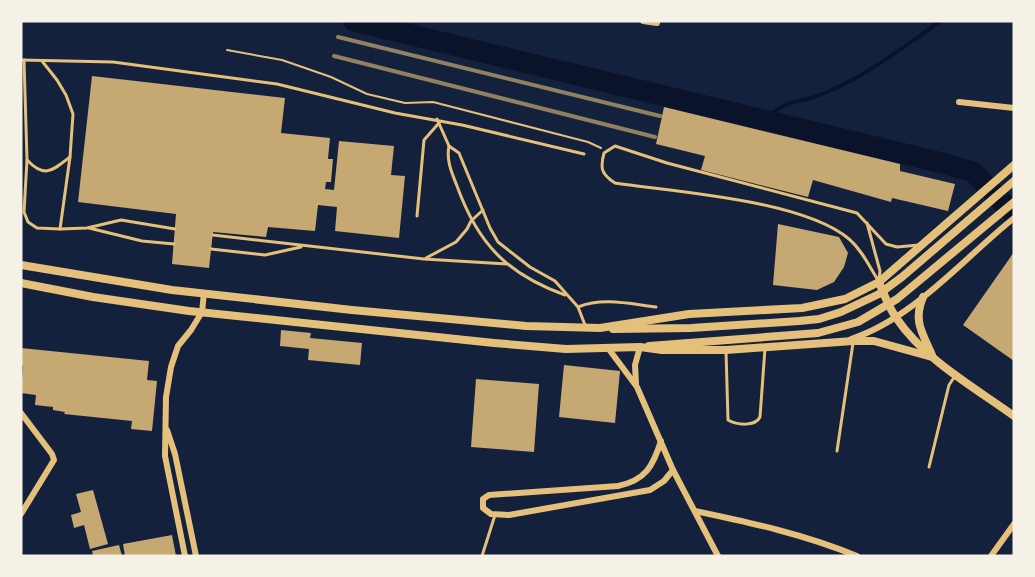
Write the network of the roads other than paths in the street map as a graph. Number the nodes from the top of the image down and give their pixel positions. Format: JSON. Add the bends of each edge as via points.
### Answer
{"nodes":[{"id":1,"x":644,"y":21,"type":"edge"},
{"id":2,"x":657,"y":23,"type":"dead end"},
{"id":3,"x":40,"y":59,"type":"junction"},
{"id":4,"x":23,"y":60,"type":"edge"},
{"id":5,"x":959,"y":102,"type":"dead end"},
{"id":6,"x":1014,"y":108,"type":"edge"},
{"id":7,"x":438,"y":121,"type":"junction"},
{"id":8,"x":449,"y":146,"type":"junction"},
{"id":9,"x":584,"y":154,"type":"dead end"},
{"id":10,"x":70,"y":157,"type":"junction"},
{"id":11,"x":27,"y":160,"type":"junction"},
{"id":12,"x":1014,"y":165,"type":"edge"},
{"id":13,"x":1014,"y":181,"type":"edge"},
{"id":14,"x":1014,"y":202,"type":"edge"},
{"id":15,"x":483,"y":210,"type":"junction"},
{"id":16,"x":417,"y":216,"type":"dead end"},
{"id":17,"x":1014,"y":218,"type":"edge"},
{"id":18,"x":471,"y":221,"type":"junction"},
{"id":19,"x":866,"y":222,"type":"junction"},
{"id":20,"x":87,"y":228,"type":"junction"},
{"id":21,"x":60,"y":229,"type":"junction"},
{"id":22,"x":175,"y":229,"type":"dead end"},
{"id":23,"x":213,"y":235,"type":"dead end"},
{"id":24,"x":174,"y":244,"type":"dead end"},
{"id":25,"x":921,"y":245,"type":"junction"},
{"id":26,"x":306,"y":246,"type":"junction"},
{"id":27,"x":211,"y":249,"type":"dead end"},
{"id":28,"x":424,"y":259,"type":"junction"},
{"id":29,"x":507,"y":264,"type":"junction"},
{"id":30,"x":21,"y":265,"type":"edge"},
{"id":31,"x":879,"y":282,"type":"junction"},
{"id":32,"x":21,"y":283,"type":"edge"},
{"id":33,"x":204,"y":293,"type":"junction"},
{"id":34,"x":567,"y":296,"type":"junction"},
{"id":35,"x":923,"y":297,"type":"junction"},
{"id":36,"x":578,"y":307,"type":"junction"},
{"id":37,"x":656,"y":307,"type":"dead end"},
{"id":38,"x":202,"y":312,"type":"junction"},
{"id":39,"x":895,"y":317,"type":"junction"},
{"id":40,"x":585,"y":328,"type":"junction"},
{"id":41,"x":600,"y":328,"type":"junction"},
{"id":42,"x":853,"y":341,"type":"junction"},
{"id":43,"x":842,"y":342,"type":"junction"},
{"id":44,"x":643,"y":347,"type":"junction"},
{"id":45,"x":766,"y":347,"type":"junction"},
{"id":46,"x":608,"y":348,"type":"junction"},
{"id":47,"x":726,"y":350,"type":"junction"},
{"id":48,"x":934,"y":358,"type":"junction"},
{"id":49,"x":956,"y":374,"type":"junction"},
{"id":50,"x":637,"y":387,"type":"junction"},
{"id":51,"x":21,"y":413,"type":"edge"},
{"id":52,"x":1014,"y":416,"type":"edge"},
{"id":53,"x":166,"y":426,"type":"junction"},
{"id":54,"x":661,"y":441,"type":"junction"},
{"id":55,"x":837,"y":451,"type":"dead end"},
{"id":56,"x":929,"y":467,"type":"dead end"},
{"id":57,"x":673,"y":470,"type":"junction"},
{"id":58,"x":183,"y":494,"type":"junction"},
{"id":59,"x":173,"y":496,"type":"junction"},
{"id":60,"x":695,"y":512,"type":"junction"},
{"id":61,"x":21,"y":513,"type":"edge"},
{"id":62,"x":495,"y":514,"type":"junction"},
{"id":63,"x":1014,"y":524,"type":"edge"},
{"id":64,"x":184,"y":556,"type":"edge"},
{"id":65,"x":196,"y":556,"type":"edge"},
{"id":66,"x":482,"y":556,"type":"edge"},
{"id":67,"x":718,"y":556,"type":"edge"},
{"id":68,"x":857,"y":556,"type":"edge"},
{"id":69,"x":991,"y":556,"type":"edge"}],
"edges":[{"from":1,"to":2,"type":"street"},
{"from":3,"to":4,"type":"lane"},
{"from":3,"to":7,"type":"lane","via":[[113,62],[276,84]]},
{"from":3,"to":10,"type":"lane","via":[[66,94],[73,114]]},
{"from":4,"to":11,"type":"lane"},
{"from":5,"to":6,"type":"street"},
{"from":7,"to":8,"type":"lane"},
{"from":7,"to":9,"type":"lane"},
{"from":7,"to":16,"type":"lane","via":[[424,140]]},
{"from":8,"to":15,"type":"lane","via":[[459,153]]},
{"from":8,"to":18,"type":"lane","via":[[447,157]]},
{"from":10,"to":11,"type":"lane","via":[[52,171],[33,166]]},
{"from":10,"to":21,"type":"lane"},
{"from":11,"to":21,"type":"lane","via":[[24,212],[28,222],[38,228]]},
{"from":12,"to":25,"type":"street"},
{"from":13,"to":41,"type":"street","via":[[879,294],[819,319],[691,328]]},
{"from":14,"to":44,"type":"street","via":[[897,299],[858,322],[818,333]]},
{"from":15,"to":18,"type":"lane"},
{"from":15,"to":34,"type":"lane","via":[[498,242],[555,281]]},
{"from":17,"to":35,"type":"street"},
{"from":18,"to":28,"type":"lane","via":[[456,242]]},
{"from":18,"to":29,"type":"lane"},
{"from":19,"to":25,"type":"lane","via":[[886,244]]},
{"from":19,"to":31,"type":"lane","via":[[880,271]]},
{"from":19,"to":31,"type":"lane","via":[[857,213],[615,146],[604,153],[600,166],[604,177],[615,183],[756,203],[831,226],[859,249]]},
{"from":20,"to":21,"type":"lane"},
{"from":20,"to":22,"type":"lane","via":[[120,220]]},
{"from":20,"to":24,"type":"lane"},
{"from":23,"to":26,"type":"lane"},
{"from":25,"to":31,"type":"street"},
{"from":26,"to":27,"type":"lane","via":[[265,255]]},
{"from":26,"to":28,"type":"lane"},
{"from":28,"to":29,"type":"lane"},
{"from":29,"to":34,"type":"lane","via":[[539,286]]},
{"from":30,"to":33,"type":"main road"},
{"from":31,"to":39,"type":"main road"},
{"from":31,"to":41,"type":"main road","via":[[845,298],[802,308],[689,314]]},
{"from":32,"to":38,"type":"main road"},
{"from":33,"to":38,"type":"street"},
{"from":33,"to":40,"type":"main road","via":[[526,326]]},
{"from":34,"to":36,"type":"lane"},
{"from":35,"to":39,"type":"street"},
{"from":35,"to":48,"type":"main road","via":[[918,322]]},
{"from":36,"to":37,"type":"lane","via":[[608,302]]},
{"from":36,"to":40,"type":"lane"},
{"from":38,"to":46,"type":"main road","via":[[494,344]]},
{"from":38,"to":53,"type":"street","via":[[178,346],[171,367]]},
{"from":39,"to":43,"type":"street","via":[[875,330]]},
{"from":39,"to":48,"type":"main road"},
{"from":40,"to":41,"type":"main road"},
{"from":42,"to":43,"type":"main road"},
{"from":42,"to":48,"type":"main road","via":[[874,341]]},
{"from":42,"to":55,"type":"lane"},
{"from":43,"to":45,"type":"main road"},
{"from":44,"to":46,"type":"main road"},
{"from":44,"to":47,"type":"main road"},
{"from":44,"to":50,"type":"street","via":[[635,365]]},
{"from":45,"to":47,"type":"main road"},
{"from":45,"to":47,"type":"lane","via":[[760,417],[754,424],[728,420]]},
{"from":46,"to":50,"type":"street"},
{"from":48,"to":49,"type":"main road"},
{"from":49,"to":52,"type":"main road"},
{"from":49,"to":56,"type":"lane","via":[[949,385]]},
{"from":50,"to":54,"type":"street"},
{"from":51,"to":61,"type":"street","via":[[54,460]]},
{"from":53,"to":58,"type":"street"},
{"from":53,"to":59,"type":"street","via":[[165,456]]},
{"from":54,"to":57,"type":"street"},
{"from":54,"to":62,"type":"street","via":[[645,473],[630,483],[485,497],[483,508]]},
{"from":57,"to":60,"type":"street"},
{"from":57,"to":62,"type":"street","via":[[664,482],[650,490],[509,515]]},
{"from":58,"to":59,"type":"street"},
{"from":58,"to":65,"type":"street"},
{"from":59,"to":64,"type":"street"},
{"from":60,"to":67,"type":"street"},
{"from":60,"to":68,"type":"street","via":[[763,525]]},
{"from":62,"to":66,"type":"lane"},
{"from":63,"to":69,"type":"street"}]}
